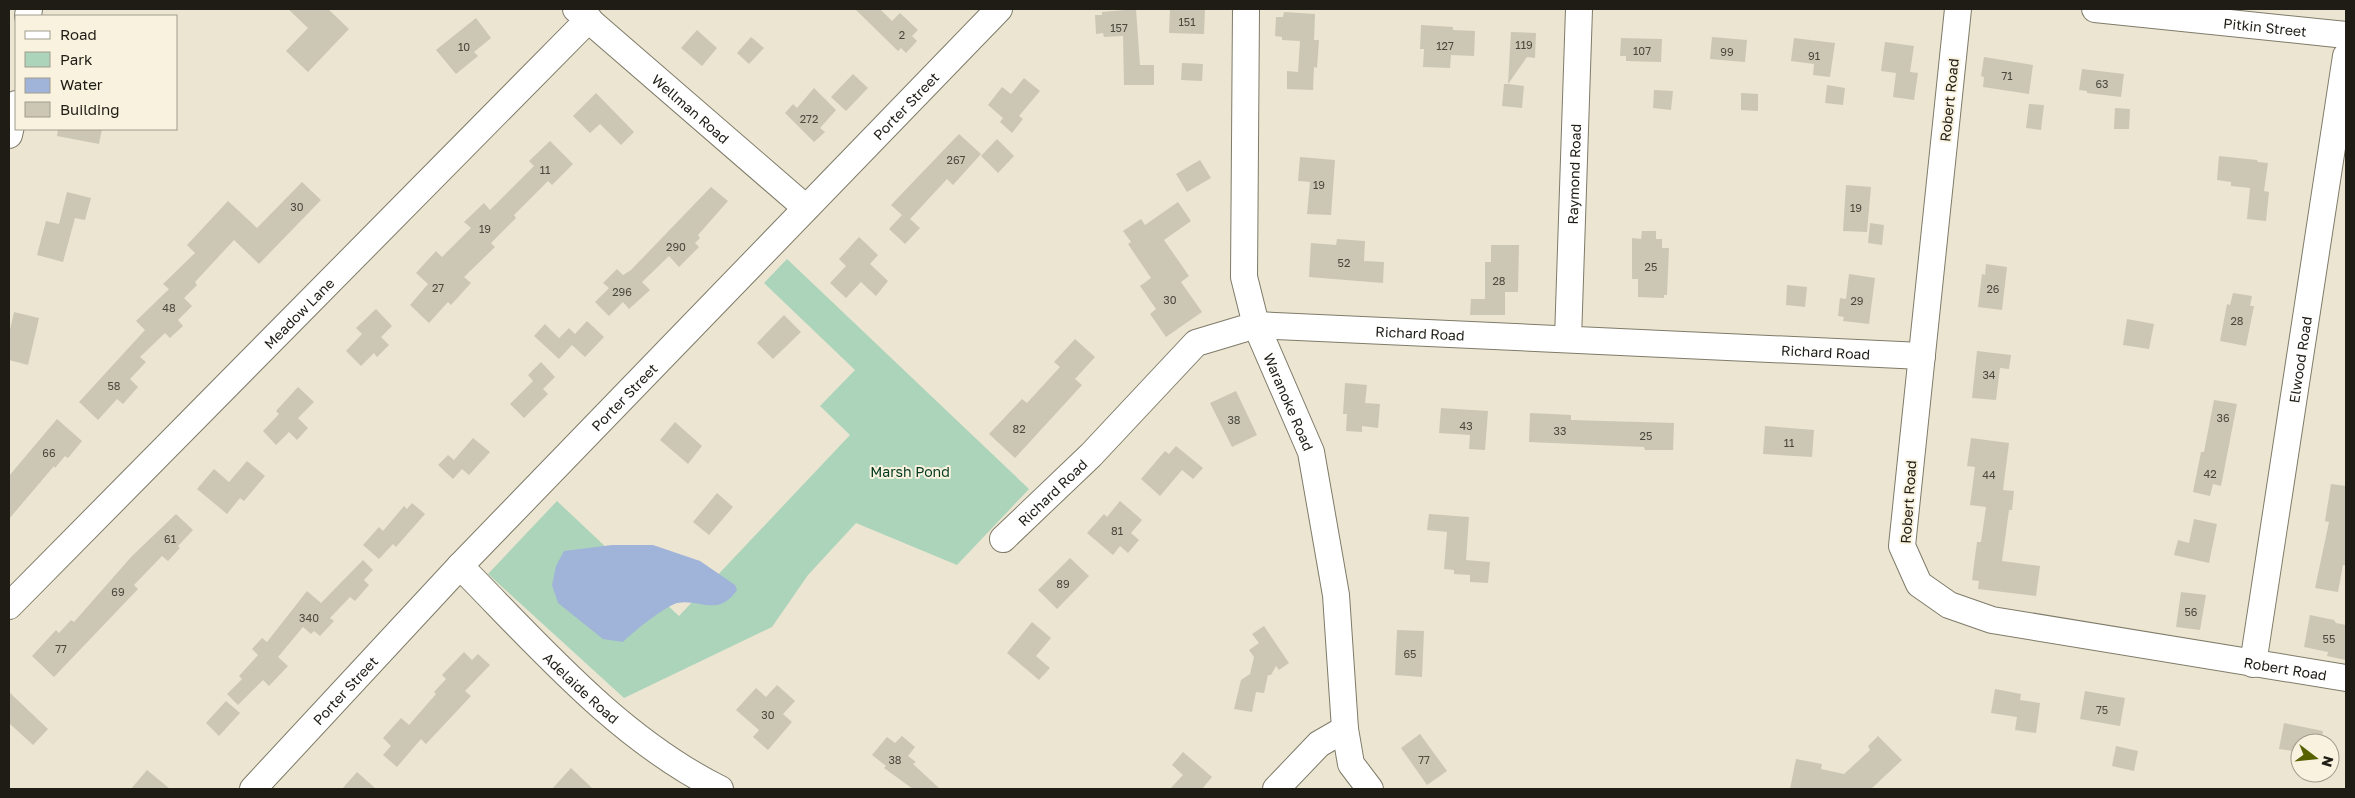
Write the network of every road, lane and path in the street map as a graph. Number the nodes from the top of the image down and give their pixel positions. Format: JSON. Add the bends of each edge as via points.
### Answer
{"nodes":[{"id":1,"x":1246,"y":9,"type":"edge"},
{"id":2,"x":1579,"y":9,"type":"edge"},
{"id":3,"x":1958,"y":9,"type":"edge"},
{"id":4,"x":2095,"y":9,"type":"edge"},
{"id":5,"x":986,"y":13,"type":"edge"},
{"id":6,"x":582,"y":14,"type":"edge"},
{"id":7,"x":2346,"y":35,"type":"edge"},
{"id":8,"x":2346,"y":56,"type":"edge"},
{"id":9,"x":15,"y":108,"type":"edge"},
{"id":10,"x":9,"y":135,"type":"edge"},
{"id":11,"x":806,"y":208,"type":"junction"},
{"id":12,"x":1256,"y":325,"type":"junction"},
{"id":13,"x":1568,"y":339,"type":"junction"},
{"id":14,"x":1922,"y":356,"type":"junction"},
{"id":15,"x":1003,"y":539,"type":"dead end"},
{"id":16,"x":460,"y":566,"type":"junction"},
{"id":17,"x":9,"y":606,"type":"edge"},
{"id":18,"x":2253,"y":664,"type":"junction"},
{"id":19,"x":2346,"y":678,"type":"edge"},
{"id":20,"x":1345,"y":729,"type":"junction"},
{"id":21,"x":253,"y":789,"type":"edge"},
{"id":22,"x":720,"y":789,"type":"edge"},
{"id":23,"x":1276,"y":789,"type":"edge"},
{"id":24,"x":1370,"y":789,"type":"edge"}],
"edges":[{"from":1,"to":12,"type":"street","name":"Waranoke Road","via":[[1244,277]]},
{"from":2,"to":13,"type":"street","name":"Raymond Road"},
{"from":3,"to":14,"type":"street","name":"Robert Road"},
{"from":4,"to":7,"type":"street","name":"Pitkin Street"},
{"from":5,"to":11,"type":"street","name":"Porter Street"},
{"from":6,"to":11,"type":"street","name":"Wellman Road"},
{"from":6,"to":17,"type":"street","name":"Meadow Lane"},
{"from":8,"to":18,"type":"street","name":"Elwood Road"},
{"from":9,"to":10,"type":"street"},
{"from":11,"to":16,"type":"street","name":"Porter Street"},
{"from":12,"to":13,"type":"street","name":"Richard Road"},
{"from":12,"to":15,"type":"street","name":"Richard Road","via":[[1196,344],[1091,454]]},
{"from":12,"to":20,"type":"street","name":"Waranoke Road","via":[[1311,452],[1336,595]]},
{"from":13,"to":14,"type":"street","name":"Richard Road"},
{"from":14,"to":18,"type":"street","name":"Robert Road","via":[[1902,546],[1919,584],[1949,605],[1992,620]]},
{"from":16,"to":21,"type":"street","name":"Porter Street"},
{"from":16,"to":22,"type":"street","name":"Adelaide Road","via":[[575,682],[626,726],[701,780]]},
{"from":18,"to":19,"type":"street","name":"Robert Road"},
{"from":20,"to":23,"type":"street","via":[[1319,744]]},
{"from":20,"to":24,"type":"street","name":"Waranoke Road","via":[[1351,764]]}]}
